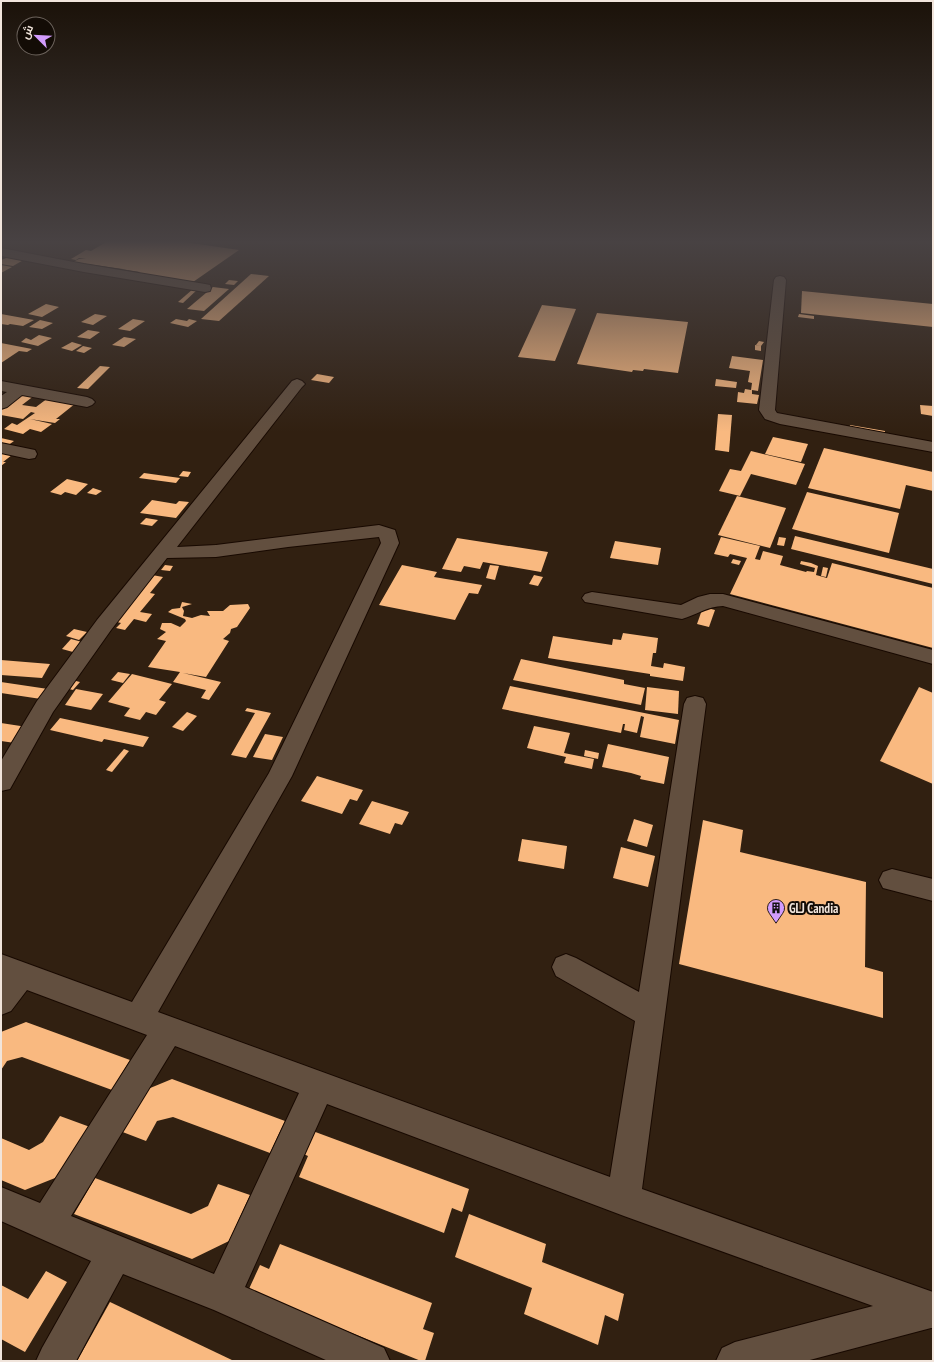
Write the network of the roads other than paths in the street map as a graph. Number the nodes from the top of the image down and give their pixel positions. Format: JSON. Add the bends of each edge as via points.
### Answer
{"nodes":[{"id":1,"x":778,"y":305,"type":"edge"},
{"id":2,"x":297,"y":384,"type":"dead end"},
{"id":3,"x":1,"y":386,"type":"edge"},
{"id":4,"x":20,"y":389,"type":"junction"},
{"id":5,"x":87,"y":402,"type":"dead end"},
{"id":6,"x":1,"y":404,"type":"edge"},
{"id":7,"x":933,"y":447,"type":"edge"},
{"id":8,"x":1,"y":448,"type":"edge"},
{"id":9,"x":29,"y":454,"type":"dead end"},
{"id":10,"x":161,"y":553,"type":"junction"},
{"id":11,"x":592,"y":598,"type":"dead end"},
{"id":12,"x":933,"y":657,"type":"edge"},
{"id":13,"x":695,"y":704,"type":"dead end"},
{"id":14,"x":1,"y":782,"type":"edge"},
{"id":15,"x":892,"y":880,"type":"dead end"},
{"id":16,"x":933,"y":890,"type":"edge"},
{"id":17,"x":566,"y":967,"type":"dead end"},
{"id":18,"x":11,"y":970,"type":"edge"},
{"id":19,"x":1,"y":1001,"type":"edge"},
{"id":20,"x":650,"y":1014,"type":"junction"},
{"id":21,"x":138,"y":1019,"type":"junction"},
{"id":22,"x":168,"y":1029,"type":"junction"},
{"id":23,"x":320,"y":1086,"type":"junction"},
{"id":24,"x":624,"y":1199,"type":"junction"},
{"id":25,"x":1,"y":1204,"type":"edge"},
{"id":26,"x":47,"y":1223,"type":"junction"},
{"id":27,"x":115,"y":1253,"type":"junction"},
{"id":28,"x":223,"y":1296,"type":"junction"},
{"id":29,"x":931,"y":1310,"type":"edge"},
{"id":30,"x":55,"y":1361,"type":"edge"},
{"id":31,"x":371,"y":1361,"type":"edge"},
{"id":32,"x":735,"y":1361,"type":"edge"}],
"edges":[{"from":1,"to":7,"type":"street","via":[[767,410],[771,416]]},
{"from":2,"to":10,"type":"street"},
{"from":3,"to":4,"type":"street"},
{"from":4,"to":5,"type":"street"},
{"from":4,"to":6,"type":"street"},
{"from":8,"to":9,"type":"street"},
{"from":10,"to":14,"type":"street","via":[[104,625],[45,707]]},
{"from":10,"to":21,"type":"street","via":[[216,551],[379,531],[388,534],[390,542],[280,776]]},
{"from":11,"to":12,"type":"street","via":[[682,612],[692,610],[711,599],[723,600]]},
{"from":13,"to":20,"type":"street"},
{"from":15,"to":16,"type":"street"},
{"from":17,"to":20,"type":"street"},
{"from":18,"to":19,"type":"street"},
{"from":18,"to":21,"type":"street"},
{"from":20,"to":24,"type":"street"},
{"from":21,"to":22,"type":"street"},
{"from":22,"to":23,"type":"street"},
{"from":22,"to":26,"type":"street"},
{"from":23,"to":24,"type":"street"},
{"from":23,"to":28,"type":"street"},
{"from":24,"to":29,"type":"street"},
{"from":25,"to":26,"type":"street"},
{"from":26,"to":27,"type":"street"},
{"from":27,"to":28,"type":"street"},
{"from":27,"to":30,"type":"street"},
{"from":28,"to":31,"type":"street"},
{"from":29,"to":32,"type":"street"}]}
